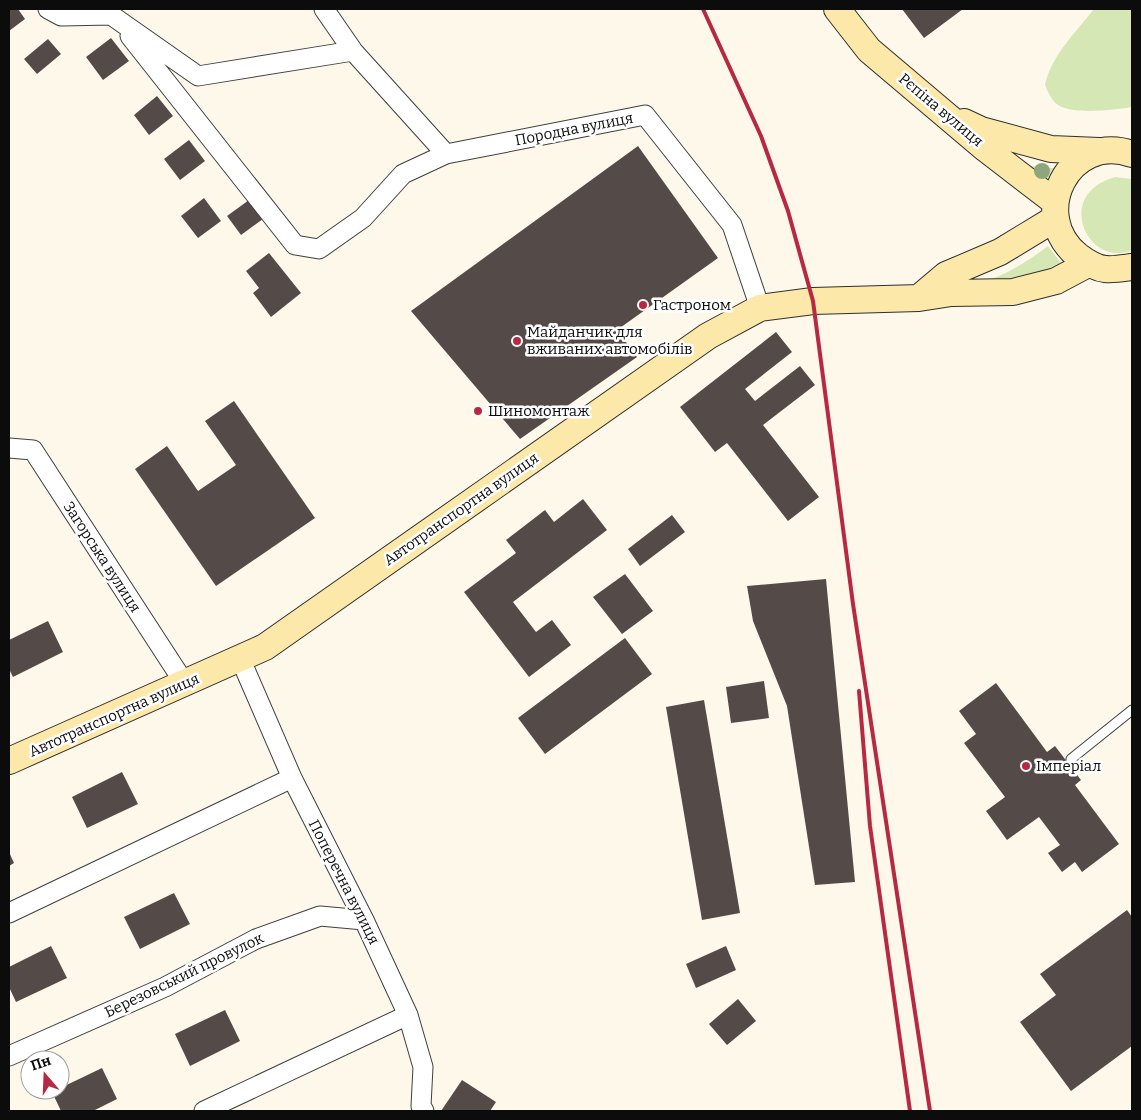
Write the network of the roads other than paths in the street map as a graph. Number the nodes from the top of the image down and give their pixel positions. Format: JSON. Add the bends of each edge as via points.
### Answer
{"nodes":[{"id":1,"x":48,"y":9,"type":"edge"},
{"id":2,"x":324,"y":9,"type":"edge"},
{"id":3,"x":837,"y":9,"type":"edge"},
{"id":4,"x":111,"y":14,"type":"junction"},
{"id":5,"x":353,"y":51,"type":"junction"},
{"id":6,"x":945,"y":114,"type":"junction"},
{"id":7,"x":1121,"y":150,"type":"edge"},
{"id":8,"x":446,"y":154,"type":"junction"},
{"id":9,"x":1055,"y":210,"type":"junction"},
{"id":10,"x":1096,"y":266,"type":"junction"},
{"id":11,"x":1132,"y":267,"type":"edge"},
{"id":12,"x":1132,"y":284,"type":"edge"},
{"id":13,"x":919,"y":298,"type":"junction"},
{"id":14,"x":760,"y":308,"type":"junction"},
{"id":15,"x":9,"y":448,"type":"edge"},
{"id":16,"x":240,"y":658,"type":"junction"},
{"id":17,"x":185,"y":684,"type":"junction"},
{"id":18,"x":1132,"y":710,"type":"edge"},
{"id":19,"x":1071,"y":759,"type":"dead end"},
{"id":20,"x":9,"y":761,"type":"edge"},
{"id":21,"x":292,"y":778,"type":"junction"},
{"id":22,"x":9,"y":912,"type":"edge"},
{"id":23,"x":364,"y":920,"type":"junction"},
{"id":24,"x":408,"y":1014,"type":"junction"},
{"id":25,"x":9,"y":1056,"type":"edge"},
{"id":26,"x":204,"y":1111,"type":"edge"},
{"id":27,"x":424,"y":1111,"type":"edge"}],
"edges":[{"from":1,"to":4,"type":"street","via":[[61,16]]},
{"from":2,"to":5,"type":"street"},
{"from":3,"to":6,"type":"main road","name":"Рєпіна вулиця","via":[[869,50]]},
{"from":4,"to":5,"type":"street","via":[[198,76]]},
{"from":4,"to":8,"type":"street","via":[[295,245],[319,249],[363,218],[403,174]]},
{"from":5,"to":8,"type":"street"},
{"from":6,"to":7,"type":"main road","via":[[981,130],[1051,149]]},
{"from":6,"to":9,"type":"main road","name":"Рєпіна вулиця"},
{"from":7,"to":9,"type":"main road","via":[[1083,158],[1069,170],[1060,185]]},
{"from":8,"to":14,"type":"street","name":"Породна вулиця","via":[[645,115],[732,225]]},
{"from":9,"to":10,"type":"main road","via":[[1057,226],[1068,248]]},
{"from":9,"to":13,"type":"main road","via":[[1000,252],[946,275]]},
{"from":10,"to":11,"type":"main road"},
{"from":10,"to":12,"type":"main road"},
{"from":10,"to":13,"type":"main road","name":"Автотранспортна вулиця","via":[[1013,292],[951,292]]},
{"from":13,"to":14,"type":"main road","name":"Автотранспортна вулиця","via":[[813,301]]},
{"from":14,"to":16,"type":"main road","name":"Автотранспортна вулиця","via":[[708,336],[265,647]]},
{"from":15,"to":17,"type":"street","name":"Загорська вулиця","via":[[33,450]]},
{"from":16,"to":17,"type":"main road","name":"Автотранспортна вулиця"},
{"from":16,"to":21,"type":"street","name":"Поперечна вулиця"},
{"from":17,"to":20,"type":"main road","name":"Автотранспортна вулиця"},
{"from":18,"to":19,"type":"lane"},
{"from":21,"to":22,"type":"street"},
{"from":21,"to":23,"type":"street","name":"Поперечна вулиця"},
{"from":23,"to":24,"type":"street","name":"Поперечна вулиця"},
{"from":23,"to":25,"type":"street","name":"Березовський провулок","via":[[320,916],[256,938],[166,986]]},
{"from":24,"to":26,"type":"street"},
{"from":24,"to":27,"type":"street","name":"Поперечна вулиця","via":[[424,1066],[421,1106]]}]}
